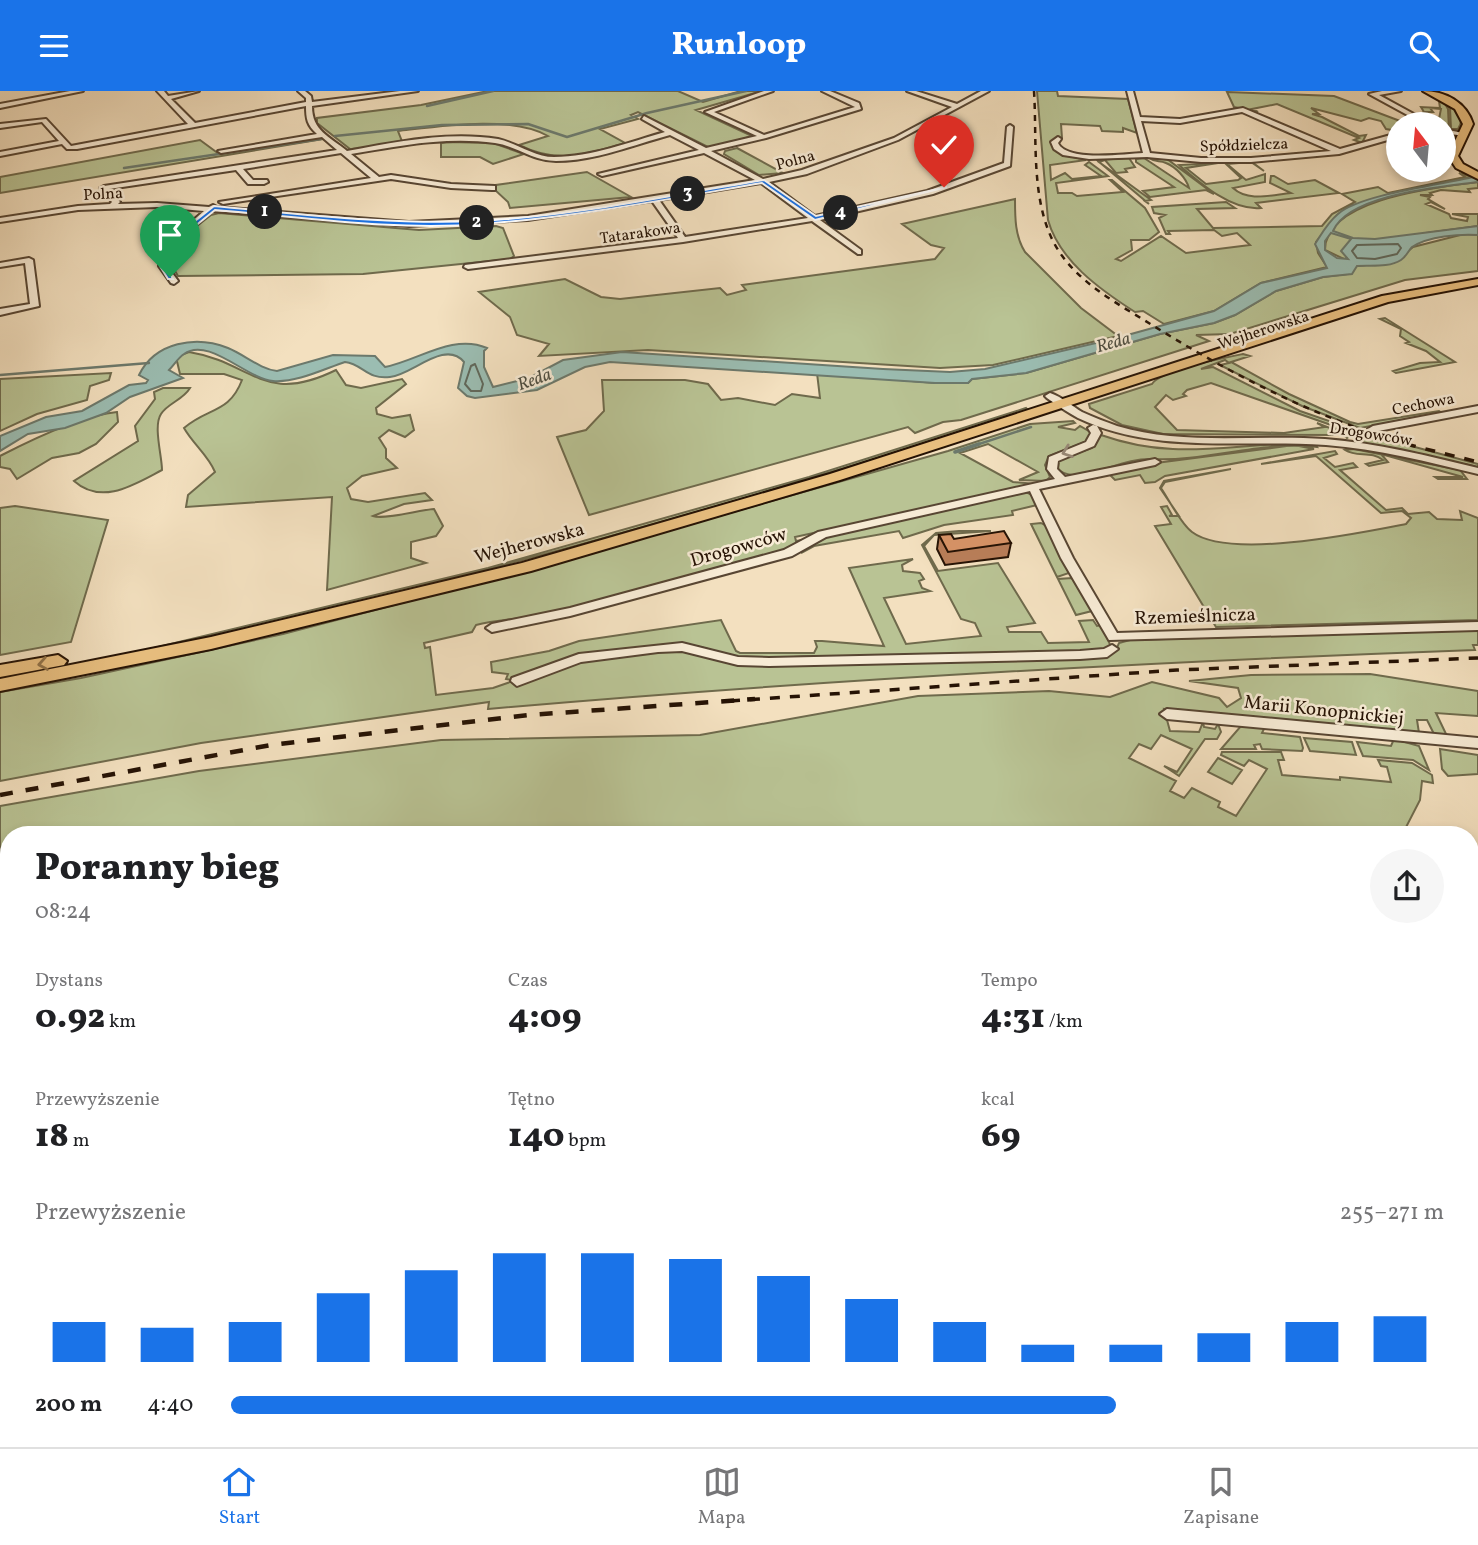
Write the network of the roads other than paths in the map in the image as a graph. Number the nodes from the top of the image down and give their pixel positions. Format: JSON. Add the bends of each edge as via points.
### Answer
{"nodes":[{"id":1,"x":80,"y":91,"type":"edge"},
{"id":2,"x":160,"y":91,"type":"edge"},
{"id":3,"x":196,"y":91,"type":"edge"},
{"id":4,"x":301,"y":91,"type":"edge"},
{"id":5,"x":415,"y":91,"type":"edge"},
{"id":6,"x":770,"y":91,"type":"edge"},
{"id":7,"x":825,"y":91,"type":"edge"},
{"id":8,"x":910,"y":91,"type":"edge"},
{"id":9,"x":986,"y":91,"type":"edge"},
{"id":10,"x":1130,"y":91,"type":"edge"},
{"id":11,"x":1398,"y":91,"type":"edge"},
{"id":12,"x":1427,"y":91,"type":"edge"},
{"id":13,"x":64,"y":92,"type":"edge"},
{"id":14,"x":386,"y":93,"type":"edge"},
{"id":15,"x":166,"y":97,"type":"junction"},
{"id":16,"x":311,"y":104,"type":"junction"},
{"id":17,"x":0,"y":106,"type":"edge"},
{"id":18,"x":956,"y":106,"type":"junction"},
{"id":19,"x":1406,"y":112,"type":"edge"},
{"id":20,"x":644,"y":118,"type":"dead end"},
{"id":21,"x":1138,"y":119,"type":"junction"},
{"id":22,"x":193,"y":125,"type":"junction"},
{"id":23,"x":0,"y":126,"type":"edge"},
{"id":24,"x":1010,"y":127,"type":"dead end"},
{"id":25,"x":672,"y":132,"type":"junction"},
{"id":26,"x":1456,"y":133,"type":"edge"},
{"id":27,"x":1464,"y":134,"type":"junction"},
{"id":28,"x":322,"y":135,"type":"junction"},
{"id":29,"x":764,"y":138,"type":"junction"},
{"id":30,"x":1386,"y":138,"type":"edge"},
{"id":31,"x":1058,"y":139,"type":"dead end"},
{"id":32,"x":64,"y":142,"type":"junction"},
{"id":33,"x":221,"y":151,"type":"dead end"},
{"id":34,"x":345,"y":152,"type":"junction"},
{"id":35,"x":711,"y":152,"type":"junction"},
{"id":36,"x":1339,"y":152,"type":"junction"},
{"id":37,"x":0,"y":154,"type":"edge"},
{"id":38,"x":1147,"y":155,"type":"junction"},
{"id":39,"x":238,"y":168,"type":"junction"},
{"id":40,"x":602,"y":174,"type":"dead end"},
{"id":41,"x":1476,"y":176,"type":"edge"},
{"id":42,"x":376,"y":178,"type":"junction"},
{"id":43,"x":264,"y":181,"type":"dead end"},
{"id":44,"x":764,"y":181,"type":"junction"},
{"id":45,"x":492,"y":188,"type":"dead end"},
{"id":46,"x":654,"y":199,"type":"junction"},
{"id":47,"x":113,"y":206,"type":"junction"},
{"id":48,"x":214,"y":208,"type":"junction"},
{"id":49,"x":815,"y":218,"type":"junction"},
{"id":50,"x":0,"y":220,"type":"edge"},
{"id":51,"x":683,"y":240,"type":"junction"},
{"id":52,"x":858,"y":251,"type":"dead end"},
{"id":53,"x":0,"y":265,"type":"edge"},
{"id":54,"x":468,"y":267,"type":"dead end"},
{"id":55,"x":1478,"y":274,"type":"edge"},
{"id":56,"x":174,"y":281,"type":"dead end"},
{"id":57,"x":1478,"y":282,"type":"edge"},
{"id":58,"x":0,"y":312,"type":"edge"},
{"id":59,"x":1055,"y":400,"type":"junction"},
{"id":60,"x":1478,"y":409,"type":"edge"},
{"id":61,"x":1093,"y":428,"type":"junction"},
{"id":62,"x":1373,"y":429,"type":"dead end"},
{"id":63,"x":1257,"y":441,"type":"junction"},
{"id":64,"x":1156,"y":462,"type":"dead end"},
{"id":65,"x":1478,"y":471,"type":"edge"},
{"id":66,"x":1062,"y":481,"type":"junction"},
{"id":67,"x":1033,"y":487,"type":"junction"},
{"id":68,"x":1478,"y":626,"type":"edge"},
{"id":69,"x":492,"y":628,"type":"dead end"},
{"id":70,"x":1112,"y":649,"type":"dead end"},
{"id":71,"x":83,"y":663,"type":"junction"},
{"id":72,"x":0,"y":671,"type":"edge"},
{"id":73,"x":517,"y":681,"type":"dead end"},
{"id":74,"x":0,"y":685,"type":"edge"},
{"id":75,"x":1167,"y":714,"type":"dead end"},
{"id":76,"x":1478,"y":743,"type":"edge"}],
"edges":[{"from":1,"to":13,"type":"street"},
{"from":2,"to":15,"type":"street"},
{"from":3,"to":15,"type":"street"},
{"from":4,"to":16,"type":"street"},
{"from":5,"to":14,"type":"street"},
{"from":6,"to":29,"type":"street","via":[[708,110]]},
{"from":7,"to":29,"type":"street","via":[[859,108]]},
{"from":8,"to":18,"type":"street"},
{"from":9,"to":18,"type":"street","name":"Polna"},
{"from":10,"to":21,"type":"street"},
{"from":11,"to":19,"type":"street","via":[[1372,94]]},
{"from":12,"to":27,"type":"main road","via":[[1464,107],[1468,119]]},
{"from":13,"to":17,"type":"street"},
{"from":14,"to":16,"type":"street"},
{"from":15,"to":22,"type":"street"},
{"from":16,"to":22,"type":"street"},
{"from":16,"to":28,"type":"street","via":[[311,124]]},
{"from":18,"to":44,"type":"street","name":"Polna","via":[[869,149]]},
{"from":20,"to":25,"type":"street"},
{"from":21,"to":36,"type":"street","via":[[1180,121],[1243,110]]},
{"from":21,"to":38,"type":"street"},
{"from":22,"to":32,"type":"street","via":[[77,147],[69,148]]},
{"from":23,"to":32,"type":"street","via":[[44,120]]},
{"from":24,"to":49,"type":"street","name":"Tatarakowa","via":[[1004,166],[901,199]]},
{"from":25,"to":34,"type":"street","via":[[593,154],[555,159],[537,158],[495,141]]},
{"from":25,"to":35,"type":"street"},
{"from":26,"to":27,"type":"street"},
{"from":27,"to":41,"type":"main road","via":[[1452,156]]},
{"from":28,"to":33,"type":"street"},
{"from":28,"to":34,"type":"street"},
{"from":29,"to":35,"type":"street"},
{"from":30,"to":36,"type":"street","name":"Spółdzielcza"},
{"from":31,"to":38,"type":"street","name":"Spółdzielcza","via":[[1054,142],[1059,151],[1089,157]]},
{"from":32,"to":37,"type":"street"},
{"from":34,"to":39,"type":"street"},
{"from":34,"to":42,"type":"street"},
{"from":35,"to":40,"type":"street"},
{"from":35,"to":44,"type":"street"},
{"from":36,"to":38,"type":"street","name":"Spółdzielcza","via":[[1251,160]]},
{"from":39,"to":43,"type":"street","via":[[251,182]]},
{"from":39,"to":47,"type":"street","via":[[104,188],[116,202]]},
{"from":42,"to":45,"type":"street","name":"Polna"},
{"from":42,"to":48,"type":"street","name":"Polna"},
{"from":44,"to":46,"type":"street","name":"Polna"},
{"from":44,"to":49,"type":"street"},
{"from":46,"to":48,"type":"street","name":"Polna","via":[[509,223],[409,224]]},
{"from":46,"to":51,"type":"street"},
{"from":47,"to":48,"type":"street","name":"Polna"},
{"from":47,"to":50,"type":"street","name":"Polna"},
{"from":48,"to":56,"type":"street","via":[[164,249],[163,266]]},
{"from":49,"to":51,"type":"street","name":"Tatarakowa"},
{"from":49,"to":52,"type":"street"},
{"from":51,"to":54,"type":"street","name":"Tatarakowa"},
{"from":53,"to":58,"type":"street","via":[[29,260],[35,306]]},
{"from":55,"to":59,"type":"main road","name":"Wejherowska","via":[[1390,289]]},
{"from":57,"to":59,"type":"main road","name":"Wejherowska","via":[[1394,297]]},
{"from":59,"to":61,"type":"street","name":"Drogowców","via":[[1069,415]]},
{"from":59,"to":63,"type":"street","name":"Drogowców","via":[[1095,421],[1137,435]]},
{"from":59,"to":71,"type":"main road","name":"Wejherowska","via":[[831,478],[538,562],[309,620]]},
{"from":60,"to":62,"type":"street","name":"Cechowa"},
{"from":61,"to":63,"type":"street","name":"Drogowców","via":[[1170,448]]},
{"from":61,"to":66,"type":"street","one_way":true,"via":[[1096,433],[1090,444],[1053,459],[1052,469]]},
{"from":63,"to":65,"type":"street","name":"Drogowców","via":[[1354,445]]},
{"from":64,"to":66,"type":"street"},
{"from":66,"to":67,"type":"street"},
{"from":67,"to":68,"type":"street","name":"Rzemieślnicza","via":[[1113,637]]},
{"from":67,"to":69,"type":"street","name":"Drogowców","via":[[834,531],[789,553],[570,612]]},
{"from":70,"to":73,"type":"street","via":[[1080,655],[769,662],[738,661],[682,647],[579,658]]},
{"from":71,"to":72,"type":"main road","name":"Wejherowska","one_way":true},
{"from":71,"to":74,"type":"main road","name":"Wejherowska"},
{"from":75,"to":76,"type":"street","name":"Marii Konopnickiej"}]}
